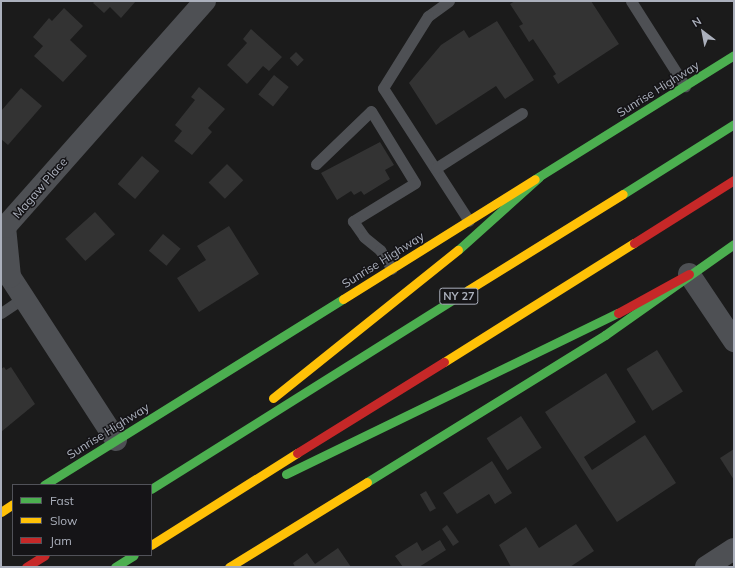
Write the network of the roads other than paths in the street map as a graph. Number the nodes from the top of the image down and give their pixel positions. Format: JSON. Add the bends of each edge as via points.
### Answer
{"nodes":[{"id":1,"x":205,"y":1,"type":"edge"},
{"id":2,"x":449,"y":1,"type":"edge"},
{"id":3,"x":631,"y":1,"type":"edge"},
{"id":4,"x":734,"y":55,"type":"edge"},
{"id":5,"x":685,"y":86,"type":"junction"},
{"id":6,"x":522,"y":113,"type":"dead end"},
{"id":7,"x":734,"y":124,"type":"edge"},
{"id":8,"x":316,"y":164,"type":"dead end"},
{"id":9,"x":436,"y":168,"type":"junction"},
{"id":10,"x":539,"y":176,"type":"junction"},
{"id":11,"x":734,"y":180,"type":"edge"},
{"id":12,"x":469,"y":221,"type":"junction"},
{"id":13,"x":4,"y":243,"type":"edge"},
{"id":14,"x":734,"y":244,"type":"edge"},
{"id":15,"x":392,"y":269,"type":"junction"},
{"id":16,"x":689,"y":274,"type":"junction"},
{"id":17,"x":23,"y":298,"type":"junction"},
{"id":18,"x":1,"y":313,"type":"edge"},
{"id":19,"x":734,"y":341,"type":"edge"},
{"id":20,"x":116,"y":440,"type":"junction"},
{"id":21,"x":184,"y":468,"type":"junction"},
{"id":22,"x":46,"y":484,"type":"edge"},
{"id":23,"x":152,"y":488,"type":"edge"},
{"id":24,"x":12,"y":505,"type":"edge"},
{"id":25,"x":1,"y":512,"type":"edge"},
{"id":26,"x":196,"y":516,"type":"junction"},
{"id":27,"x":152,"y":543,"type":"edge"},
{"id":28,"x":734,"y":549,"type":"edge"},
{"id":29,"x":43,"y":556,"type":"edge"},
{"id":30,"x":132,"y":556,"type":"edge"},
{"id":31,"x":26,"y":567,"type":"edge"},
{"id":32,"x":115,"y":567,"type":"edge"},
{"id":33,"x":229,"y":567,"type":"edge"},
{"id":34,"x":706,"y":567,"type":"edge"}],
"edges":[{"from":1,"to":13,"type":"street","name":"Magaw Place","via":[[5,227]]},
{"from":2,"to":9,"type":"lane","via":[[428,16],[383,88]]},
{"from":3,"to":5,"type":"lane"},
{"from":4,"to":5,"type":"main road","name":"Sunrise Highway"},
{"from":5,"to":10,"type":"main road","name":"Sunrise Highway"},
{"from":6,"to":9,"type":"lane"},
{"from":7,"to":21,"type":"main road","number":"NY 27"},
{"from":8,"to":15,"type":"lane","via":[[371,111],[415,183],[353,221],[364,238],[380,250]]},
{"from":9,"to":12,"type":"lane"},
{"from":10,"to":12,"type":"main road","name":"Sunrise Highway"},
{"from":10,"to":21,"type":"main road","via":[[471,240]]},
{"from":11,"to":26,"type":"main road"},
{"from":12,"to":15,"type":"main road","name":"Sunrise Highway"},
{"from":13,"to":17,"type":"street","name":"Magaw Place","via":[[10,277]]},
{"from":14,"to":16,"type":"main road"},
{"from":15,"to":20,"type":"main road","name":"Sunrise Highway"},
{"from":16,"to":19,"type":"street"},
{"from":16,"to":26,"type":"main road","via":[[580,333]]},
{"from":16,"to":33,"type":"main road","via":[[605,335]]},
{"from":17,"to":18,"type":"lane"},
{"from":17,"to":20,"type":"street","name":"Magaw Place"},
{"from":20,"to":22,"type":"main road","name":"Sunrise Highway"},
{"from":21,"to":23,"type":"main road","number":"NY 27"},
{"from":24,"to":25,"type":"main road"},
{"from":26,"to":27,"type":"main road"},
{"from":28,"to":34,"type":"street"},
{"from":29,"to":31,"type":"main road"},
{"from":30,"to":32,"type":"main road"}]}
